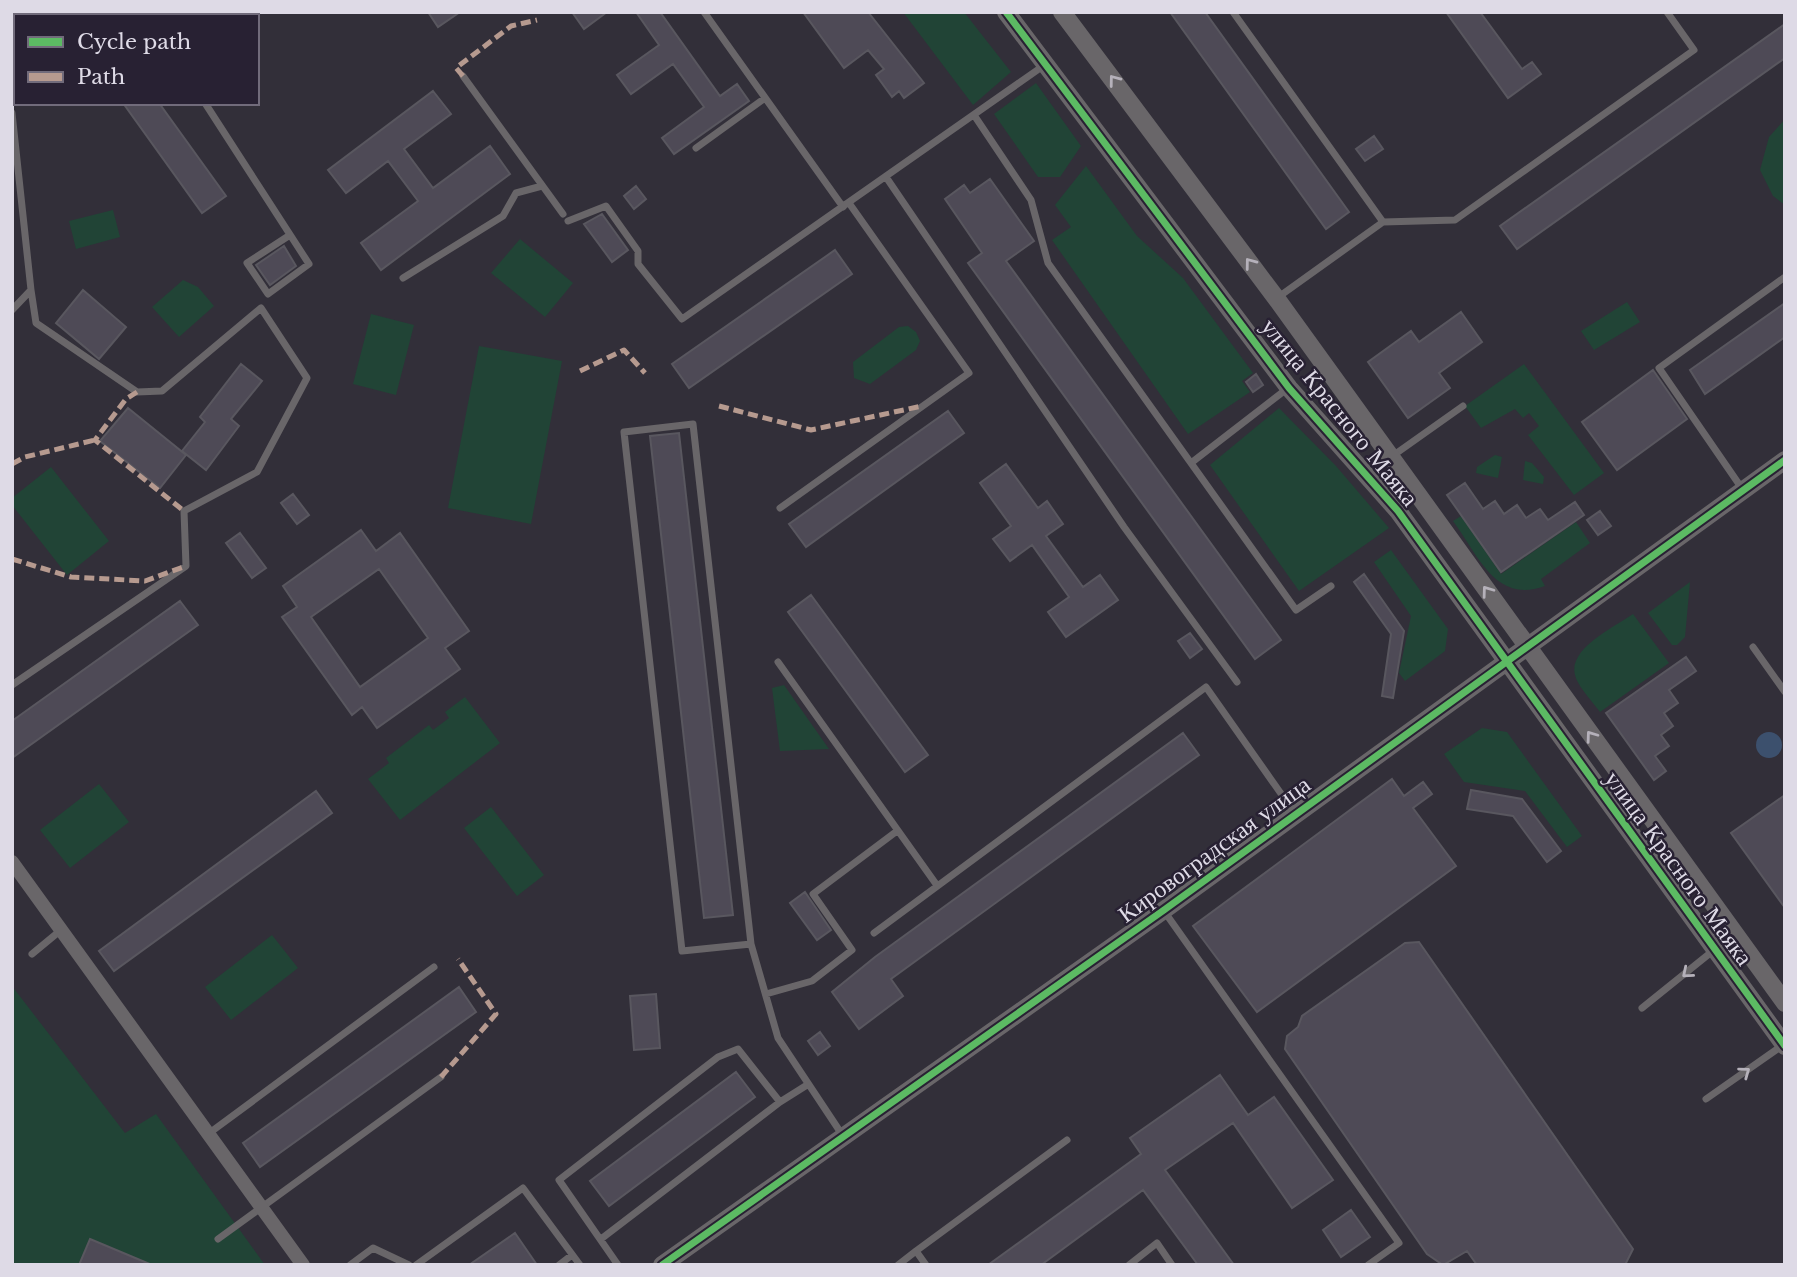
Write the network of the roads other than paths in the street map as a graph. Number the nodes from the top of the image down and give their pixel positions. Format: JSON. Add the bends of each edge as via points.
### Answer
{"nodes":[{"id":1,"x":704,"y":12,"type":"edge"},
{"id":2,"x":1006,"y":12,"type":"edge"},
{"id":3,"x":1062,"y":12,"type":"edge"},
{"id":4,"x":1233,"y":12,"type":"edge"},
{"id":5,"x":1667,"y":12,"type":"edge"},
{"id":6,"x":1046,"y":64,"type":"junction"},
{"id":7,"x":463,"y":76,"type":"dead end"},
{"id":8,"x":765,"y":98,"type":"junction"},
{"id":9,"x":206,"y":105,"type":"edge"},
{"id":10,"x":12,"y":113,"type":"edge"},
{"id":11,"x":974,"y":115,"type":"junction"},
{"id":12,"x":696,"y":148,"type":"dead end"},
{"id":13,"x":886,"y":177,"type":"junction"},
{"id":14,"x":542,"y":186,"type":"junction"},
{"id":15,"x":846,"y":205,"type":"junction"},
{"id":16,"x":1383,"y":222,"type":"junction"},
{"id":17,"x":290,"y":235,"type":"junction"},
{"id":18,"x":1785,"y":277,"type":"edge"},
{"id":19,"x":403,"y":278,"type":"dead end"},
{"id":20,"x":31,"y":290,"type":"junction"},
{"id":21,"x":1276,"y":298,"type":"junction"},
{"id":22,"x":12,"y":310,"type":"edge"},
{"id":23,"x":1289,"y":388,"type":"junction"},
{"id":24,"x":1463,"y":406,"type":"dead end"},
{"id":25,"x":1390,"y":457,"type":"junction"},
{"id":26,"x":1785,"y":460,"type":"edge"},
{"id":27,"x":1191,"y":463,"type":"junction"},
{"id":28,"x":1743,"y":490,"type":"junction"},
{"id":29,"x":780,"y":508,"type":"dead end"},
{"id":30,"x":1331,"y":586,"type":"dead end"},
{"id":31,"x":1527,"y":646,"type":"junction"},
{"id":32,"x":1753,"y":647,"type":"dead end"},
{"id":33,"x":1505,"y":662,"type":"junction"},
{"id":34,"x":778,"y":663,"type":"dead end"},
{"id":35,"x":1237,"y":682,"type":"dead end"},
{"id":36,"x":12,"y":685,"type":"edge"},
{"id":37,"x":1785,"y":692,"type":"edge"},
{"id":38,"x":1296,"y":815,"type":"junction"},
{"id":39,"x":897,"y":831,"type":"junction"},
{"id":40,"x":12,"y":862,"type":"edge"},
{"id":41,"x":936,"y":884,"type":"junction"},
{"id":42,"x":1164,"y":910,"type":"junction"},
{"id":43,"x":61,"y":930,"type":"junction"},
{"id":44,"x":874,"y":933,"type":"dead end"},
{"id":45,"x":751,"y":944,"type":"junction"},
{"id":46,"x":1715,"y":950,"type":"junction"},
{"id":47,"x":32,"y":954,"type":"dead end"},
{"id":48,"x":433,"y":967,"type":"dead end"},
{"id":49,"x":766,"y":994,"type":"junction"},
{"id":50,"x":1785,"y":1003,"type":"edge"},
{"id":51,"x":1642,"y":1008,"type":"dead end"},
{"id":52,"x":1784,"y":1045,"type":"edge"},
{"id":53,"x":441,"y":1077,"type":"dead end"},
{"id":54,"x":807,"y":1084,"type":"junction"},
{"id":55,"x":1706,"y":1100,"type":"dead end"},
{"id":56,"x":780,"y":1102,"type":"junction"},
{"id":57,"x":208,"y":1134,"type":"junction"},
{"id":58,"x":843,"y":1136,"type":"junction"},
{"id":59,"x":1068,"y":1140,"type":"dead end"},
{"id":60,"x":261,"y":1206,"type":"junction"},
{"id":61,"x":218,"y":1239,"type":"dead end"},
{"id":62,"x":601,"y":1239,"type":"junction"},
{"id":63,"x":916,"y":1251,"type":"junction"},
{"id":64,"x":572,"y":1255,"type":"junction"},
{"id":65,"x":667,"y":1263,"type":"edge"},
{"id":66,"x":303,"y":1265,"type":"edge"},
{"id":67,"x":350,"y":1265,"type":"edge"},
{"id":68,"x":409,"y":1265,"type":"edge"},
{"id":69,"x":416,"y":1265,"type":"edge"},
{"id":70,"x":559,"y":1265,"type":"edge"},
{"id":71,"x":580,"y":1265,"type":"edge"},
{"id":72,"x":618,"y":1265,"type":"edge"},
{"id":73,"x":898,"y":1265,"type":"edge"},
{"id":74,"x":926,"y":1265,"type":"edge"},
{"id":75,"x":1129,"y":1265,"type":"edge"},
{"id":76,"x":1172,"y":1265,"type":"edge"},
{"id":77,"x":1368,"y":1265,"type":"edge"}],
"edges":[{"from":1,"to":8,"type":"lane"},
{"from":2,"to":6,"type":"street","name":"улица Красного Маяка"},
{"from":21,"to":3,"type":"street","name":"улица Красного Маяка","one_way":true},
{"from":4,"to":16,"type":"lane"},
{"from":5,"to":16,"type":"lane","via":[[1694,50],[1455,220]]},
{"from":6,"to":11,"type":"lane"},
{"from":6,"to":23,"type":"street","name":"улица Красного Маяка"},
{"from":7,"to":14,"type":"lane"},
{"from":8,"to":12,"type":"lane"},
{"from":8,"to":15,"type":"lane"},
{"from":9,"to":17,"type":"lane"},
{"from":10,"to":20,"type":"lane"},
{"from":11,"to":13,"type":"lane"},
{"from":11,"to":27,"type":"lane","via":[[1031,200],[1048,263]]},
{"from":13,"to":15,"type":"lane"},
{"from":13,"to":35,"type":"lane","via":[[1124,527]]},
{"from":14,"to":15,"type":"lane","via":[[566,218],[606,206],[638,251],[638,264],[682,319]]},
{"from":14,"to":19,"type":"lane","via":[[516,193],[503,216]]},
{"from":15,"to":29,"type":"lane","via":[[969,373]]},
{"from":16,"to":21,"type":"lane"},
{"from":17,"to":17,"type":"lane","via":[[309,264],[268,295],[247,263]]},
{"from":18,"to":28,"type":"lane","via":[[1659,368]]},
{"from":20,"to":22,"type":"lane"},
{"from":20,"to":36,"type":"lane","via":[[36,323],[137,392],[162,391],[261,307],[307,378],[257,472],[184,511],[186,566]]},
{"from":21,"to":25,"type":"street","name":"улица Красного Маяка"},
{"from":23,"to":27,"type":"lane"},
{"from":23,"to":33,"type":"street","name":"улица Красного Маяка","via":[[1398,511]]},
{"from":24,"to":25,"type":"lane"},
{"from":31,"to":25,"type":"street","name":"улица Красного Маяка","one_way":true},
{"from":26,"to":28,"type":"street","name":"Кировоградская улица"},
{"from":27,"to":30,"type":"lane","via":[[1296,610]]},
{"from":28,"to":31,"type":"street","name":"Кировоградская улица"},
{"from":31,"to":33,"type":"street","name":"Кировоградская улица"},
{"from":50,"to":31,"type":"street","name":"улица Красного Маяка","one_way":true},
{"from":32,"to":37,"type":"lane"},
{"from":33,"to":38,"type":"street","name":"Кировоградская улица"},
{"from":33,"to":46,"type":"street","name":"улица Красного Маяка"},
{"from":34,"to":39,"type":"lane"},
{"from":38,"to":41,"type":"lane","via":[[1206,687]]},
{"from":38,"to":42,"type":"street","name":"Кировоградская улица"},
{"from":39,"to":41,"type":"lane"},
{"from":39,"to":49,"type":"lane","via":[[813,894],[852,950],[812,981]]},
{"from":40,"to":43,"type":"street"},
{"from":41,"to":44,"type":"lane"},
{"from":42,"to":58,"type":"street","name":"Кировоградская улица"},
{"from":42,"to":77,"type":"lane","via":[[1399,1243]]},
{"from":43,"to":47,"type":"lane"},
{"from":43,"to":57,"type":"street"},
{"from":45,"to":45,"type":"lane","via":[[682,951],[624,432],[693,424]]},
{"from":45,"to":49,"type":"lane"},
{"from":46,"to":51,"type":"lane","one_way":true},
{"from":46,"to":52,"type":"street","name":"улица Красного Маяка"},
{"from":48,"to":57,"type":"lane"},
{"from":49,"to":54,"type":"lane","via":[[778,1038]]},
{"from":55,"to":52,"type":"lane","one_way":true},
{"from":53,"to":60,"type":"lane"},
{"from":54,"to":56,"type":"lane"},
{"from":54,"to":58,"type":"lane"},
{"from":56,"to":62,"type":"lane"},
{"from":56,"to":62,"type":"lane","via":[[738,1049],[718,1057],[559,1180]]},
{"from":57,"to":60,"type":"street"},
{"from":58,"to":65,"type":"street","name":"Кировоградская улица"},
{"from":59,"to":63,"type":"lane"},
{"from":60,"to":61,"type":"lane"},
{"from":60,"to":66,"type":"street"},
{"from":62,"to":72,"type":"lane"},
{"from":63,"to":73,"type":"lane"},
{"from":63,"to":74,"type":"lane"},
{"from":64,"to":69,"type":"lane","via":[[523,1188]]},
{"from":64,"to":70,"type":"lane"},
{"from":64,"to":71,"type":"lane"},
{"from":67,"to":68,"type":"lane","via":[[373,1248]]},
{"from":75,"to":76,"type":"lane","via":[[1157,1243]]}]}
